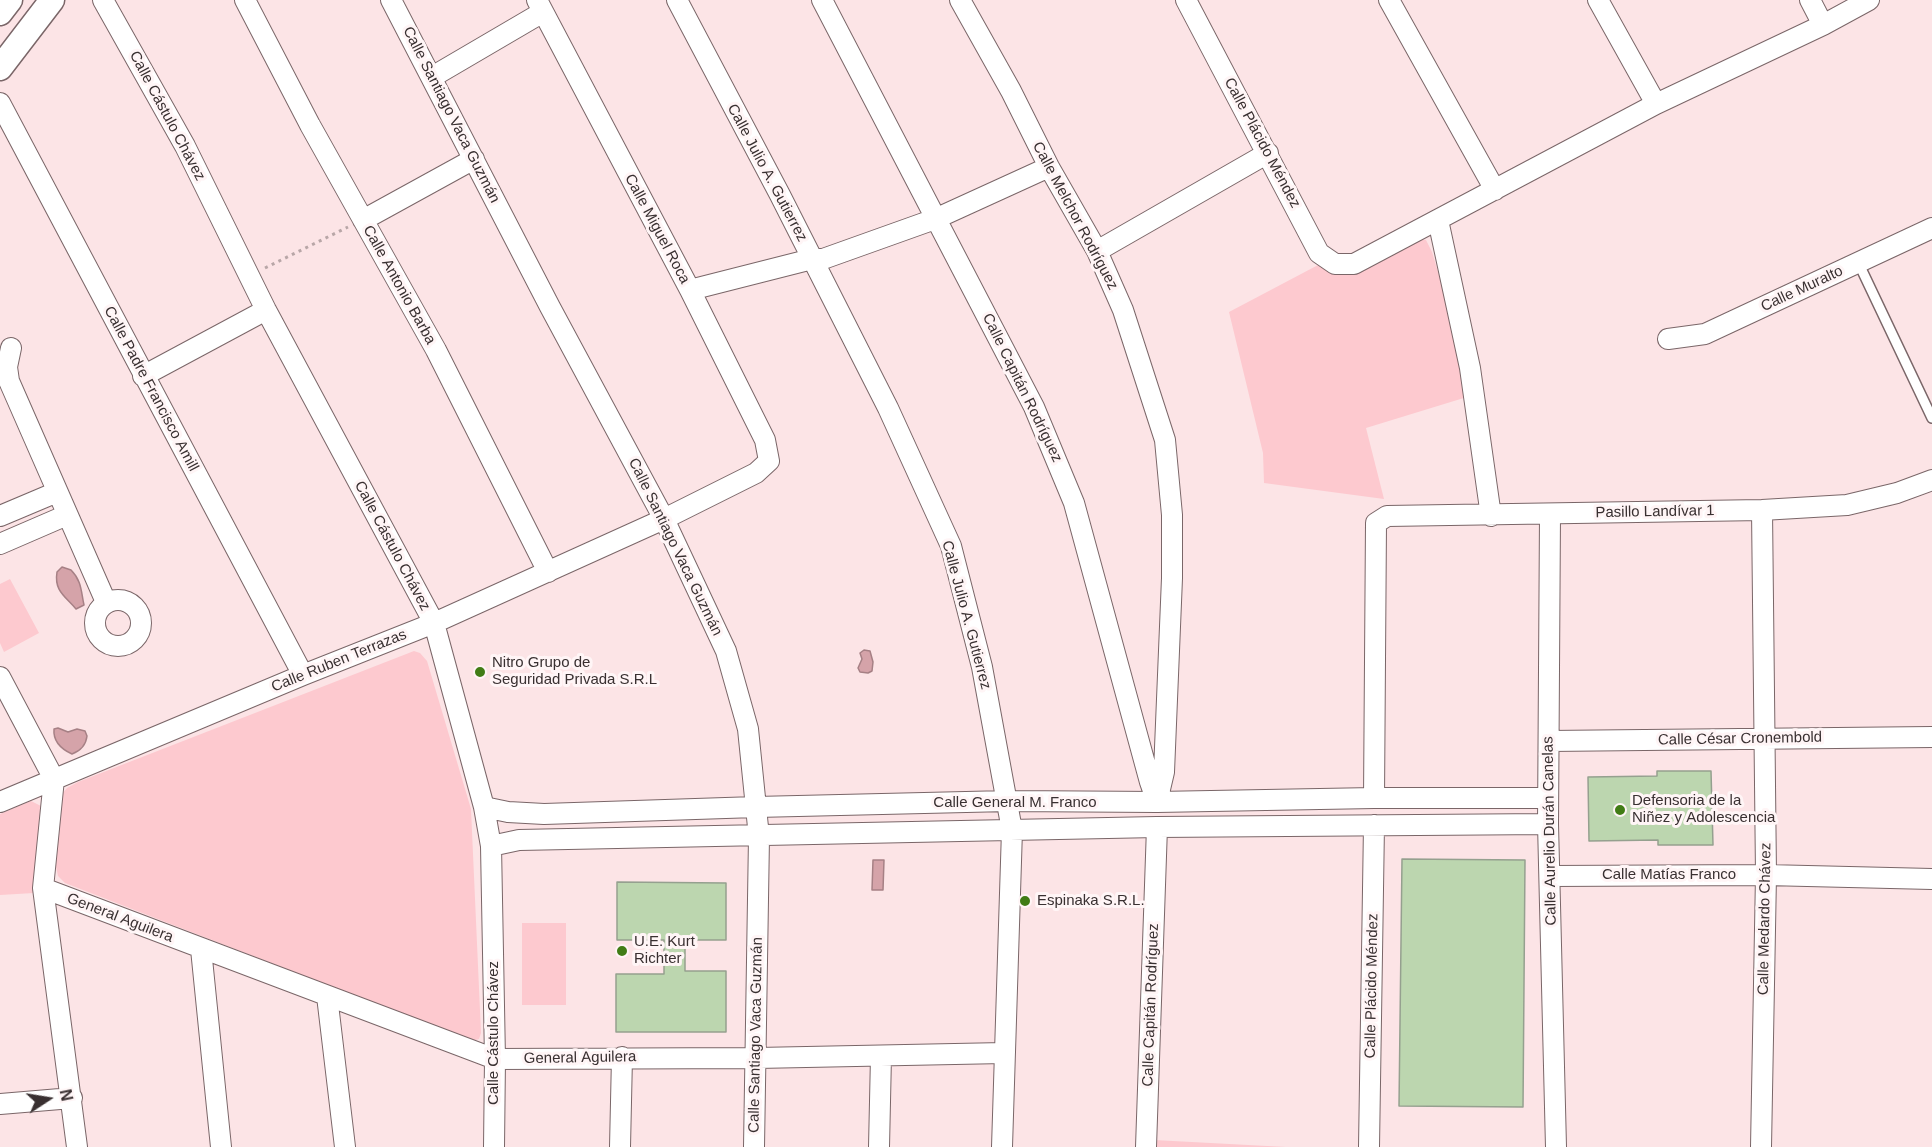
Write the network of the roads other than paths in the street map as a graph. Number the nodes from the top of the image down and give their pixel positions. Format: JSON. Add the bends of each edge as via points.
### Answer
{"nodes":[{"id":1,"x":10,"y":0,"type":"edge"},
{"id":2,"x":52,"y":0,"type":"edge"},
{"id":3,"x":103,"y":0,"type":"edge"},
{"id":4,"x":245,"y":0,"type":"edge"},
{"id":5,"x":391,"y":0,"type":"edge"},
{"id":6,"x":676,"y":0,"type":"edge"},
{"id":7,"x":822,"y":0,"type":"edge"},
{"id":8,"x":960,"y":0,"type":"edge"},
{"id":9,"x":1186,"y":0,"type":"edge"},
{"id":10,"x":1389,"y":0,"type":"edge"},
{"id":11,"x":1598,"y":0,"type":"edge"},
{"id":12,"x":1810,"y":0,"type":"edge"},
{"id":13,"x":1869,"y":0,"type":"edge"},
{"id":14,"x":540,"y":6,"type":"edge"},
{"id":15,"x":0,"y":13,"type":"edge"},
{"id":16,"x":1823,"y":25,"type":"junction"},
{"id":17,"x":0,"y":68,"type":"edge"},
{"id":18,"x":432,"y":77,"type":"junction"},
{"id":19,"x":0,"y":103,"type":"edge"},
{"id":20,"x":1656,"y":104,"type":"junction"},
{"id":21,"x":1268,"y":153,"type":"junction"},
{"id":22,"x":474,"y":159,"type":"junction"},
{"id":23,"x":1049,"y":168,"type":"junction"},
{"id":24,"x":1495,"y":190,"type":"junction"},
{"id":25,"x":935,"y":219,"type":"junction"},
{"id":26,"x":363,"y":220,"type":"junction"},
{"id":27,"x":1438,"y":220,"type":"junction"},
{"id":28,"x":1932,"y":228,"type":"edge"},
{"id":29,"x":1097,"y":251,"type":"junction"},
{"id":30,"x":812,"y":259,"type":"junction"},
{"id":31,"x":1858,"y":262,"type":"junction"},
{"id":32,"x":690,"y":290,"type":"junction"},
{"id":33,"x":266,"y":310,"type":"junction"},
{"id":34,"x":1668,"y":339,"type":"dead end"},
{"id":35,"x":11,"y":348,"type":"dead end"},
{"id":36,"x":143,"y":376,"type":"junction"},
{"id":37,"x":1932,"y":418,"type":"edge"},
{"id":38,"x":769,"y":461,"type":"joint"},
{"id":39,"x":1932,"y":480,"type":"edge"},
{"id":40,"x":57,"y":492,"type":"junction"},
{"id":41,"x":1762,"y":510,"type":"junction"},
{"id":42,"x":67,"y":515,"type":"junction"},
{"id":43,"x":1550,"y":515,"type":"junction"},
{"id":44,"x":0,"y":516,"type":"edge"},
{"id":45,"x":1491,"y":516,"type":"junction"},
{"id":46,"x":664,"y":519,"type":"junction"},
{"id":47,"x":0,"y":544,"type":"edge"},
{"id":48,"x":548,"y":572,"type":"junction"},
{"id":49,"x":106,"y":602,"type":"dead end"},
{"id":50,"x":434,"y":623,"type":"junction"},
{"id":51,"x":303,"y":675,"type":"junction"},
{"id":52,"x":0,"y":677,"type":"edge"},
{"id":53,"x":1932,"y":737,"type":"edge"},
{"id":54,"x":1766,"y":740,"type":"junction"},
{"id":55,"x":1549,"y":741,"type":"junction"},
{"id":56,"x":54,"y":779,"type":"junction"},
{"id":57,"x":1374,"y":798,"type":"junction"},
{"id":58,"x":1548,"y":798,"type":"junction"},
{"id":59,"x":1473,"y":799,"type":"junction"},
{"id":60,"x":1008,"y":801,"type":"junction"},
{"id":61,"x":0,"y":802,"type":"edge"},
{"id":62,"x":1157,"y":802,"type":"junction"},
{"id":63,"x":484,"y":807,"type":"junction"},
{"id":64,"x":756,"y":807,"type":"junction"},
{"id":65,"x":1473,"y":824,"type":"junction"},
{"id":66,"x":1548,"y":824,"type":"junction"},
{"id":67,"x":1374,"y":825,"type":"junction"},
{"id":68,"x":1157,"y":827,"type":"junction"},
{"id":69,"x":1012,"y":830,"type":"junction"},
{"id":70,"x":759,"y":837,"type":"junction"},
{"id":71,"x":491,"y":846,"type":"junction"},
{"id":72,"x":1766,"y":874,"type":"junction"},
{"id":73,"x":1550,"y":876,"type":"junction"},
{"id":74,"x":1932,"y":879,"type":"edge"},
{"id":75,"x":43,"y":888,"type":"junction"},
{"id":76,"x":201,"y":949,"type":"junction"},
{"id":77,"x":327,"y":996,"type":"junction"},
{"id":78,"x":1004,"y":1053,"type":"junction"},
{"id":79,"x":881,"y":1056,"type":"junction"},
{"id":80,"x":622,"y":1057,"type":"junction"},
{"id":81,"x":756,"y":1058,"type":"junction"},
{"id":82,"x":495,"y":1059,"type":"junction"},
{"id":83,"x":72,"y":1098,"type":"junction"},
{"id":84,"x":0,"y":1104,"type":"edge"},
{"id":85,"x":77,"y":1147,"type":"edge"},
{"id":86,"x":221,"y":1147,"type":"edge"},
{"id":87,"x":345,"y":1147,"type":"edge"},
{"id":88,"x":494,"y":1147,"type":"edge"},
{"id":89,"x":620,"y":1147,"type":"edge"},
{"id":90,"x":754,"y":1147,"type":"edge"},
{"id":91,"x":879,"y":1147,"type":"edge"},
{"id":92,"x":1002,"y":1147,"type":"edge"},
{"id":93,"x":1146,"y":1147,"type":"edge"},
{"id":94,"x":1369,"y":1147,"type":"edge"},
{"id":95,"x":1556,"y":1147,"type":"edge"},
{"id":96,"x":1761,"y":1147,"type":"edge"}],
"edges":[{"from":1,"to":15,"type":"street"},
{"from":2,"to":17,"type":"street"},
{"from":3,"to":33,"type":"street","name":"Calle Cástulo Chávez","via":[[185,146]]},
{"from":4,"to":26,"type":"street","name":"Calle Antonio Barba"},
{"from":5,"to":18,"type":"street","name":"Calle Santiago Vaca Guzmán"},
{"from":6,"to":30,"type":"street","name":"Calle Julio A. Gutierrez"},
{"from":7,"to":25,"type":"street","name":"Calle Capitán Rodríguez"},
{"from":8,"to":23,"type":"street","name":"Calle Melchor Rodríguez"},
{"from":9,"to":21,"type":"street","name":"Calle Plácido Méndez"},
{"from":10,"to":24,"type":"street"},
{"from":11,"to":20,"type":"street"},
{"from":12,"to":16,"type":"street"},
{"from":13,"to":16,"type":"street"},
{"from":14,"to":18,"type":"street"},
{"from":14,"to":32,"type":"street","name":"Calle Miguel Roca"},
{"from":16,"to":20,"type":"street"},
{"from":18,"to":22,"type":"street","name":"Calle Santiago Vaca Guzmán"},
{"from":19,"to":36,"type":"street","name":"Calle Padre Francisco Amill"},
{"from":20,"to":24,"type":"street"},
{"from":21,"to":27,"type":"street","name":"Calle Plácido Méndez","via":[[1319,253],[1335,264],[1354,264]]},
{"from":21,"to":29,"type":"street"},
{"from":22,"to":26,"type":"street"},
{"from":22,"to":46,"type":"street","name":"Calle Santiago Vaca Guzmán"},
{"from":23,"to":25,"type":"street"},
{"from":23,"to":29,"type":"street","name":"Calle Melchor Rodríguez"},
{"from":24,"to":27,"type":"street"},
{"from":25,"to":30,"type":"street","via":[[823,259]]},
{"from":25,"to":62,"type":"street","name":"Calle Capitán Rodríguez","via":[[1034,407],[1074,503]]},
{"from":26,"to":48,"type":"street","name":"Calle Antonio Barba","via":[[436,350]]},
{"from":27,"to":45,"type":"street","via":[[1470,368]]},
{"from":28,"to":31,"type":"street","name":"Calle Muralto"},
{"from":29,"to":62,"type":"street","name":"Calle Melchor Rodríguez","via":[[1124,310],[1166,451],[1172,514],[1172,578],[1164,772]]},
{"from":30,"to":32,"type":"street"},
{"from":30,"to":60,"type":"street","name":"Calle Julio A. Gutierrez","via":[[888,408],[951,546],[982,667]]},
{"from":31,"to":34,"type":"street","name":"Calle Muralto","via":[[1706,334]]},
{"from":31,"to":37,"type":"lane"},
{"from":32,"to":38,"type":"street","name":"Calle Miguel Roca","via":[[765,440]]},
{"from":33,"to":36,"type":"street"},
{"from":33,"to":50,"type":"street","name":"Calle Cástulo Chávez"},
{"from":35,"to":40,"type":"street","via":[[9,381]]},
{"from":36,"to":51,"type":"street","name":"Calle Padre Francisco Amill"},
{"from":38,"to":46,"type":"street","name":"Calle Ruben Terrazas","via":[[756,473]]},
{"from":39,"to":41,"type":"street","name":"Pasillo Landívar 1","via":[[1847,505]]},
{"from":40,"to":42,"type":"street"},
{"from":40,"to":44,"type":"street"},
{"from":41,"to":43,"type":"street","name":"Pasillo Landívar 1"},
{"from":41,"to":54,"type":"street","name":"Calle Medardo Chávez"},
{"from":42,"to":47,"type":"street"},
{"from":42,"to":49,"type":"street"},
{"from":43,"to":45,"type":"street","name":"Pasillo Landívar 1"},
{"from":43,"to":55,"type":"street","name":"Calle Aurelio Durán Canelas"},
{"from":45,"to":57,"type":"street","name":"Pasillo Landívar 1","via":[[1387,516],[1376,523]]},
{"from":46,"to":48,"type":"street","name":"Calle Ruben Terrazas"},
{"from":46,"to":64,"type":"street","name":"Calle Santiago Vaca Guzmán","via":[[726,651],[748,729]]},
{"from":48,"to":50,"type":"street","name":"Calle Ruben Terrazas"},
{"from":50,"to":51,"type":"street","name":"Calle Ruben Terrazas"},
{"from":50,"to":63,"type":"street","name":"Calle Cástulo Chávez"},
{"from":51,"to":56,"type":"street","name":"Calle Ruben Terrazas"},
{"from":52,"to":56,"type":"street"},
{"from":53,"to":54,"type":"street","name":"Calle César Cronembold"},
{"from":54,"to":55,"type":"street","name":"Calle César Cronembold"},
{"from":54,"to":72,"type":"street","name":"Calle Medardo Chávez"},
{"from":55,"to":58,"type":"street","name":"Calle Aurelio Durán Canelas"},
{"from":56,"to":61,"type":"street","name":"Calle Ruben Terrazas"},
{"from":56,"to":75,"type":"street"},
{"from":57,"to":59,"type":"street","name":"Calle General M. Franco"},
{"from":57,"to":62,"type":"street","name":"Calle General M. Franco"},
{"from":58,"to":59,"type":"street","name":"Calle General M. Franco"},
{"from":58,"to":66,"type":"street","name":"Calle Aurelio Durán Canelas"},
{"from":59,"to":65,"type":"street"},
{"from":60,"to":62,"type":"street","name":"Calle General M. Franco"},
{"from":60,"to":64,"type":"street","name":"Calle General M. Franco"},
{"from":60,"to":69,"type":"street","name":"Calle Julio A. Gutierrez"},
{"from":63,"to":64,"type":"street","name":"Calle General M. Franco","via":[[544,814]]},
{"from":63,"to":71,"type":"street","name":"Calle Cástulo Chávez"},
{"from":64,"to":70,"type":"street","name":"Calle Santiago Vaca Guzmán"},
{"from":65,"to":66,"type":"street","name":"Calle General M. Franco"},
{"from":65,"to":67,"type":"street","name":"Calle General M. Franco"},
{"from":66,"to":73,"type":"street","name":"Calle Aurelio Durán Canelas"},
{"from":67,"to":68,"type":"street","name":"Calle General M. Franco"},
{"from":67,"to":94,"type":"street","name":"Calle Plácido Méndez"},
{"from":68,"to":69,"type":"street","name":"Calle General M. Franco"},
{"from":68,"to":93,"type":"street","name":"Calle Capitán Rodríguez"},
{"from":69,"to":70,"type":"street","name":"Calle General M. Franco"},
{"from":69,"to":78,"type":"street","name":"Calle Julio A. Gutierrez"},
{"from":70,"to":71,"type":"street","name":"Calle General M. Franco","via":[[519,840]]},
{"from":70,"to":81,"type":"street","name":"Calle Santiago Vaca Guzmán"},
{"from":71,"to":82,"type":"street","name":"Calle Cástulo Chávez"},
{"from":72,"to":73,"type":"street","name":"Calle Matías Franco"},
{"from":72,"to":74,"type":"street","name":"Calle Matías Franco"},
{"from":72,"to":96,"type":"street","name":"Calle Medardo Chávez"},
{"from":73,"to":95,"type":"street","name":"Calle Aurelio Durán Canelas"},
{"from":75,"to":76,"type":"street","name":"General Aguilera"},
{"from":75,"to":83,"type":"street"},
{"from":76,"to":77,"type":"street","name":"General Aguilera"},
{"from":76,"to":86,"type":"street"},
{"from":77,"to":82,"type":"street","name":"General Aguilera"},
{"from":77,"to":87,"type":"street"},
{"from":78,"to":79,"type":"street","name":"General Aguilera"},
{"from":78,"to":92,"type":"street","name":"Calle Julio A. Gutierrez"},
{"from":79,"to":81,"type":"street","name":"General Aguilera"},
{"from":79,"to":91,"type":"street"},
{"from":80,"to":81,"type":"street","name":"General Aguilera"},
{"from":80,"to":82,"type":"street","name":"General Aguilera"},
{"from":80,"to":89,"type":"street"},
{"from":81,"to":90,"type":"street","name":"Calle Santiago Vaca Guzmán"},
{"from":82,"to":88,"type":"street","name":"Calle Cástulo Chávez"},
{"from":83,"to":84,"type":"street"},
{"from":83,"to":85,"type":"street"}]}
